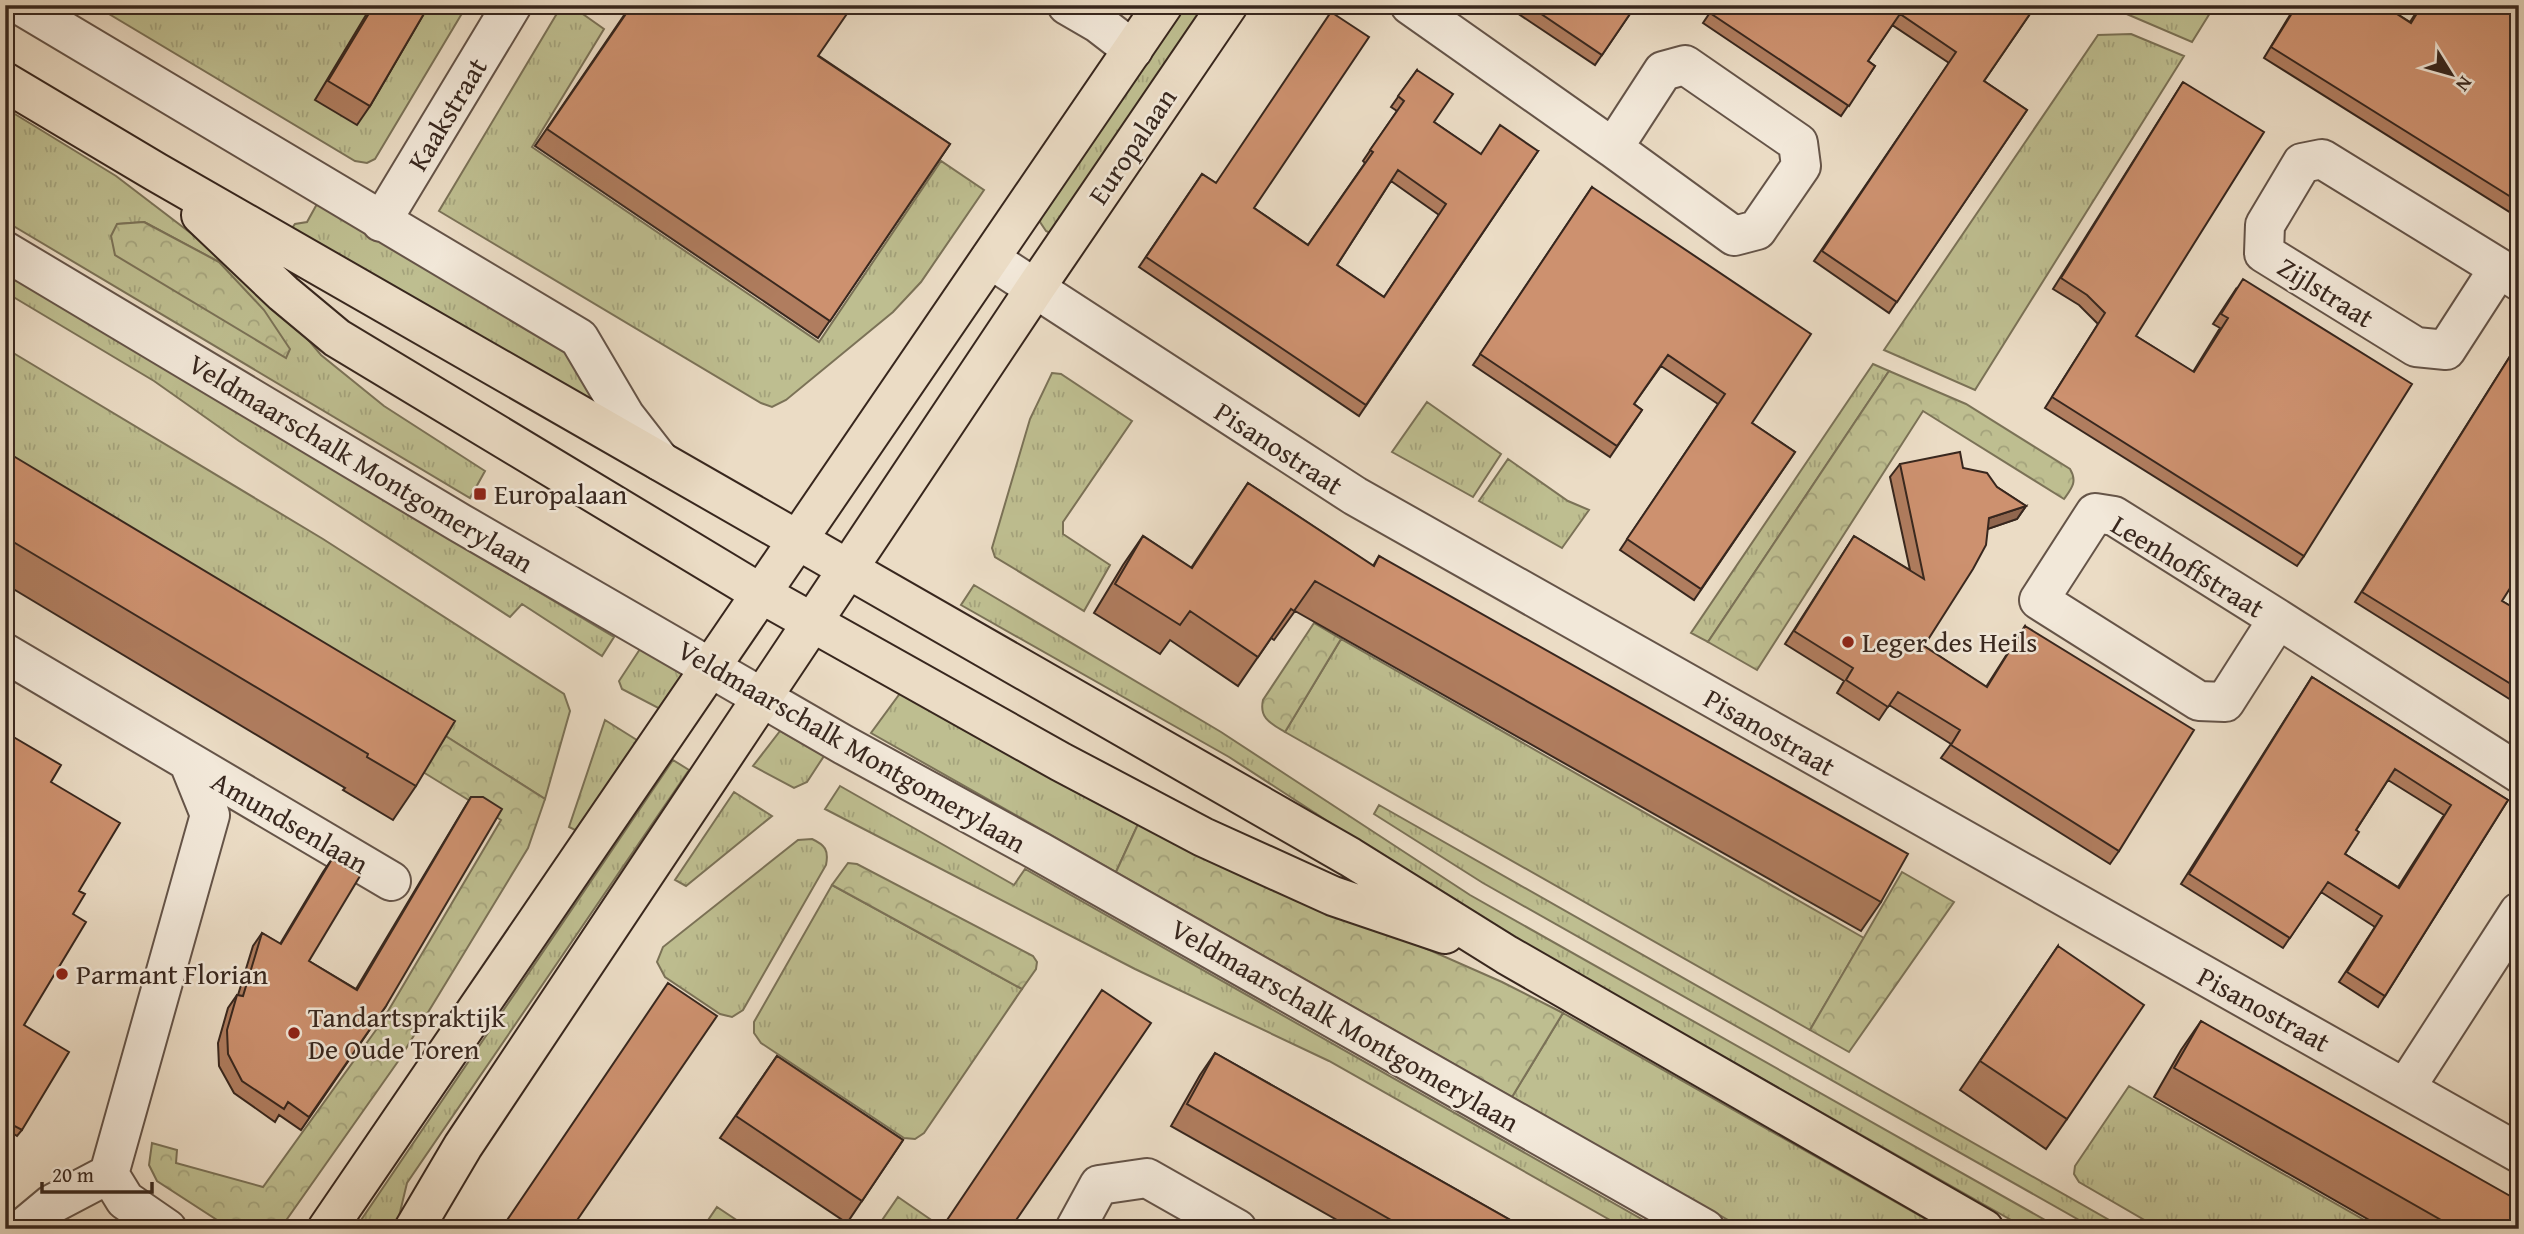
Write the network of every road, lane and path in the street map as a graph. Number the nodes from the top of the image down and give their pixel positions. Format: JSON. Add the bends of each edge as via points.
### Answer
{"nodes":[{"id":1,"x":20,"y":5,"type":"edge"},
{"id":2,"x":512,"y":5,"type":"edge"},
{"id":3,"x":1067,"y":5,"type":"edge"},
{"id":4,"x":1163,"y":5,"type":"edge"},
{"id":5,"x":1228,"y":5,"type":"edge"},
{"id":6,"x":1410,"y":5,"type":"edge"},
{"id":7,"x":1133,"y":50,"type":"junction"},
{"id":8,"x":5,"y":82,"type":"edge"},
{"id":9,"x":1613,"y":148,"type":"junction"},
{"id":10,"x":156,"y":173,"type":"junction"},
{"id":11,"x":381,"y":222,"type":"junction"},
{"id":12,"x":5,"y":251,"type":"edge"},
{"id":13,"x":990,"y":260,"type":"junction"},
{"id":14,"x":2509,"y":274,"type":"edge"},
{"id":15,"x":1036,"y":286,"type":"junction"},
{"id":16,"x":660,"y":461,"type":"junction"},
{"id":17,"x":796,"y":539,"type":"junction"},
{"id":18,"x":848,"y":569,"type":"junction"},
{"id":19,"x":760,"y":593,"type":"junction"},
{"id":20,"x":2278,"y":619,"type":"junction"},
{"id":21,"x":812,"y":622,"type":"junction"},
{"id":22,"x":5,"y":653,"type":"edge"},
{"id":23,"x":710,"y":666,"type":"junction"},
{"id":24,"x":762,"y":696,"type":"junction"},
{"id":25,"x":189,"y":763,"type":"junction"},
{"id":26,"x":2519,"y":773,"type":"edge"},
{"id":27,"x":391,"y":881,"type":"dead end"},
{"id":28,"x":2519,"y":912,"type":"edge"},
{"id":29,"x":1507,"y":955,"type":"junction"},
{"id":30,"x":2406,"y":1087,"type":"junction"},
{"id":31,"x":2519,"y":1153,"type":"edge"},
{"id":32,"x":109,"y":1174,"type":"junction"},
{"id":33,"x":22,"y":1229,"type":"edge"},
{"id":34,"x":167,"y":1229,"type":"edge"},
{"id":35,"x":327,"y":1229,"type":"edge"},
{"id":36,"x":414,"y":1229,"type":"edge"},
{"id":37,"x":1075,"y":1229,"type":"edge"},
{"id":38,"x":1237,"y":1229,"type":"edge"},
{"id":39,"x":1705,"y":1229,"type":"edge"},
{"id":40,"x":1984,"y":1229,"type":"edge"}],
"edges":[{"from":1,"to":11,"type":"street"},
{"from":2,"to":11,"type":"street","name":"Kaakstraat"},
{"from":3,"to":7,"type":"street"},
{"from":4,"to":7,"type":"main road","name":"Europalaan"},
{"from":5,"to":15,"type":"main road","name":"Europalaan"},
{"from":6,"to":9,"type":"street"},
{"from":7,"to":13,"type":"main road","name":"Europalaan"},
{"from":8,"to":10,"type":"main road"},
{"from":9,"to":9,"type":"street","via":[[1734,236],[1757,230],[1801,166],[1798,143],[1685,65],[1663,71]]},
{"from":10,"to":16,"type":"main road"},
{"from":10,"to":19,"type":"main road","via":[[337,338]]},
{"from":11,"to":16,"type":"street","via":[[579,338],[625,416]]},
{"from":12,"to":23,"type":"street","name":"Veldmaarschalk Montgomerylaan","via":[[460,523]]},
{"from":13,"to":15,"type":"street"},
{"from":13,"to":17,"type":"main road","name":"Europalaan"},
{"from":14,"to":14,"type":"street","name":"Zijlstraat","via":[[2322,159],[2302,163],[2264,225],[2264,253],[2416,347],[2446,350]]},
{"from":15,"to":18,"type":"main road","name":"Europalaan"},
{"from":15,"to":30,"type":"street","name":"Pisanostraat","via":[[1355,496],[2123,932]]},
{"from":16,"to":17,"type":"main road"},
{"from":17,"to":18,"type":"main road"},
{"from":17,"to":19,"type":"main road","name":"Europalaan"},
{"from":18,"to":21,"type":"main road","name":"Europalaan"},
{"from":18,"to":29,"type":"main road","via":[[1350,857]]},
{"from":19,"to":21,"type":"main road"},
{"from":19,"to":23,"type":"main road","name":"Europalaan"},
{"from":20,"to":20,"type":"street","name":"Leenhoffstraat","via":[[2114,516],[2095,513],[2039,600],[2199,701],[2225,702]]},
{"from":20,"to":26,"type":"street","name":"Leenhoffstraat"},
{"from":21,"to":24,"type":"main road","name":"Europalaan"},
{"from":21,"to":29,"type":"main road","via":[[1203,837],[1333,896]]},
{"from":22,"to":25,"type":"street","name":"Amundsenlaan"},
{"from":23,"to":24,"type":"street","name":"Veldmaarschalk Montgomerylaan"},
{"from":23,"to":35,"type":"main road","name":"Europalaan"},
{"from":24,"to":36,"type":"main road","name":"Europalaan","via":[[463,1146]]},
{"from":24,"to":39,"type":"street","name":"Veldmaarschalk Montgomerylaan"},
{"from":25,"to":27,"type":"street","name":"Amundsenlaan"},
{"from":25,"to":32,"type":"street","name":"Amundsenlaan","via":[[210,815]]},
{"from":28,"to":30,"type":"street"},
{"from":29,"to":40,"type":"main road"},
{"from":30,"to":31,"type":"street","name":"Pisanostraat"},
{"from":32,"to":33,"type":"street","via":[[52,1204]]},
{"from":32,"to":34,"type":"street","via":[[125,1200]]},
{"from":37,"to":38,"type":"street","via":[[1099,1185],[1147,1178]]}]}
